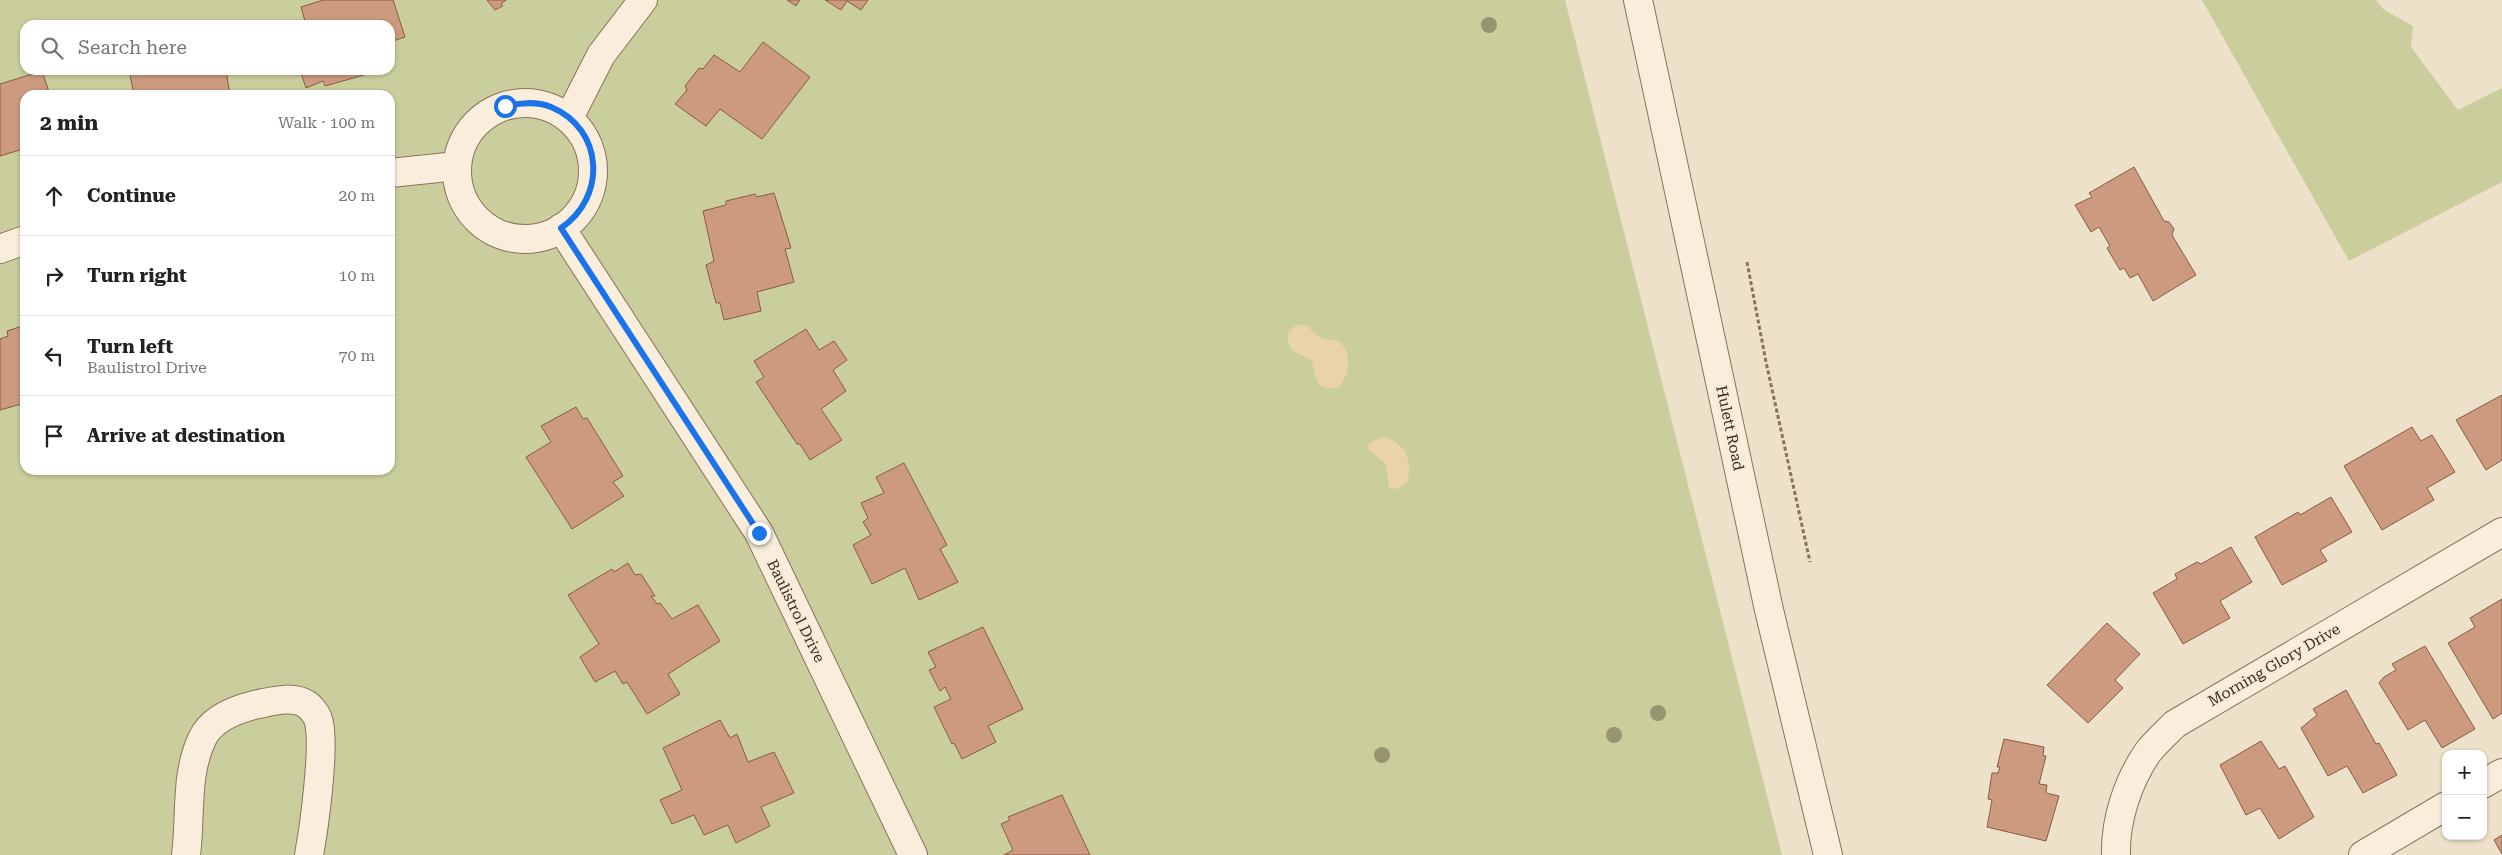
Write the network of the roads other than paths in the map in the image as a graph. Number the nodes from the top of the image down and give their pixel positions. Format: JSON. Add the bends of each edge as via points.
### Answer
{"nodes":[{"id":1,"x":643,"y":0,"type":"edge"},
{"id":2,"x":1638,"y":0,"type":"edge"},
{"id":3,"x":569,"y":118,"type":"junction"},
{"id":4,"x":457,"y":166,"type":"junction"},
{"id":5,"x":395,"y":172,"type":"edge"},
{"id":6,"x":561,"y":228,"type":"junction"},
{"id":7,"x":20,"y":242,"type":"edge"},
{"id":8,"x":0,"y":249,"type":"edge"},
{"id":9,"x":2502,"y":532,"type":"edge"},
{"id":10,"x":2502,"y":773,"type":"edge"},
{"id":11,"x":2487,"y":782,"type":"edge"},
{"id":12,"x":2442,"y":808,"type":"edge"},
{"id":13,"x":186,"y":855,"type":"edge"},
{"id":14,"x":310,"y":855,"type":"edge"},
{"id":15,"x":913,"y":855,"type":"edge"},
{"id":16,"x":1828,"y":855,"type":"edge"},
{"id":17,"x":2116,"y":855,"type":"edge"},
{"id":18,"x":2363,"y":855,"type":"edge"}],
"edges":[{"from":1,"to":3,"type":"street","via":[[601,55]]},
{"from":2,"to":16,"type":"street","name":"Hulett Road","via":[[1770,610]]},
{"from":3,"to":4,"type":"street","via":[[550,106],[528,102],[505,106],[476,123],[463,143]]},
{"from":3,"to":6,"type":"street","via":[[582,132],[592,152],[594,177],[586,202],[574,219]]},
{"from":4,"to":5,"type":"street"},
{"from":4,"to":6,"type":"street","via":[[461,195],[467,207],[483,225],[498,234],[523,240],[555,233]]},
{"from":6,"to":15,"type":"street","name":"Baulistrol Drive","via":[[759,533]]},
{"from":7,"to":8,"type":"street"},
{"from":9,"to":17,"type":"street","name":"Morning Glory Drive","via":[[2175,724],[2149,752],[2130,783],[2122,810]]},
{"from":10,"to":11,"type":"street"},
{"from":12,"to":18,"type":"street"},
{"from":13,"to":14,"type":"street","via":[[190,782],[194,759],[203,737],[229,713],[291,699],[307,704],[318,718],[320,742]]}]}
